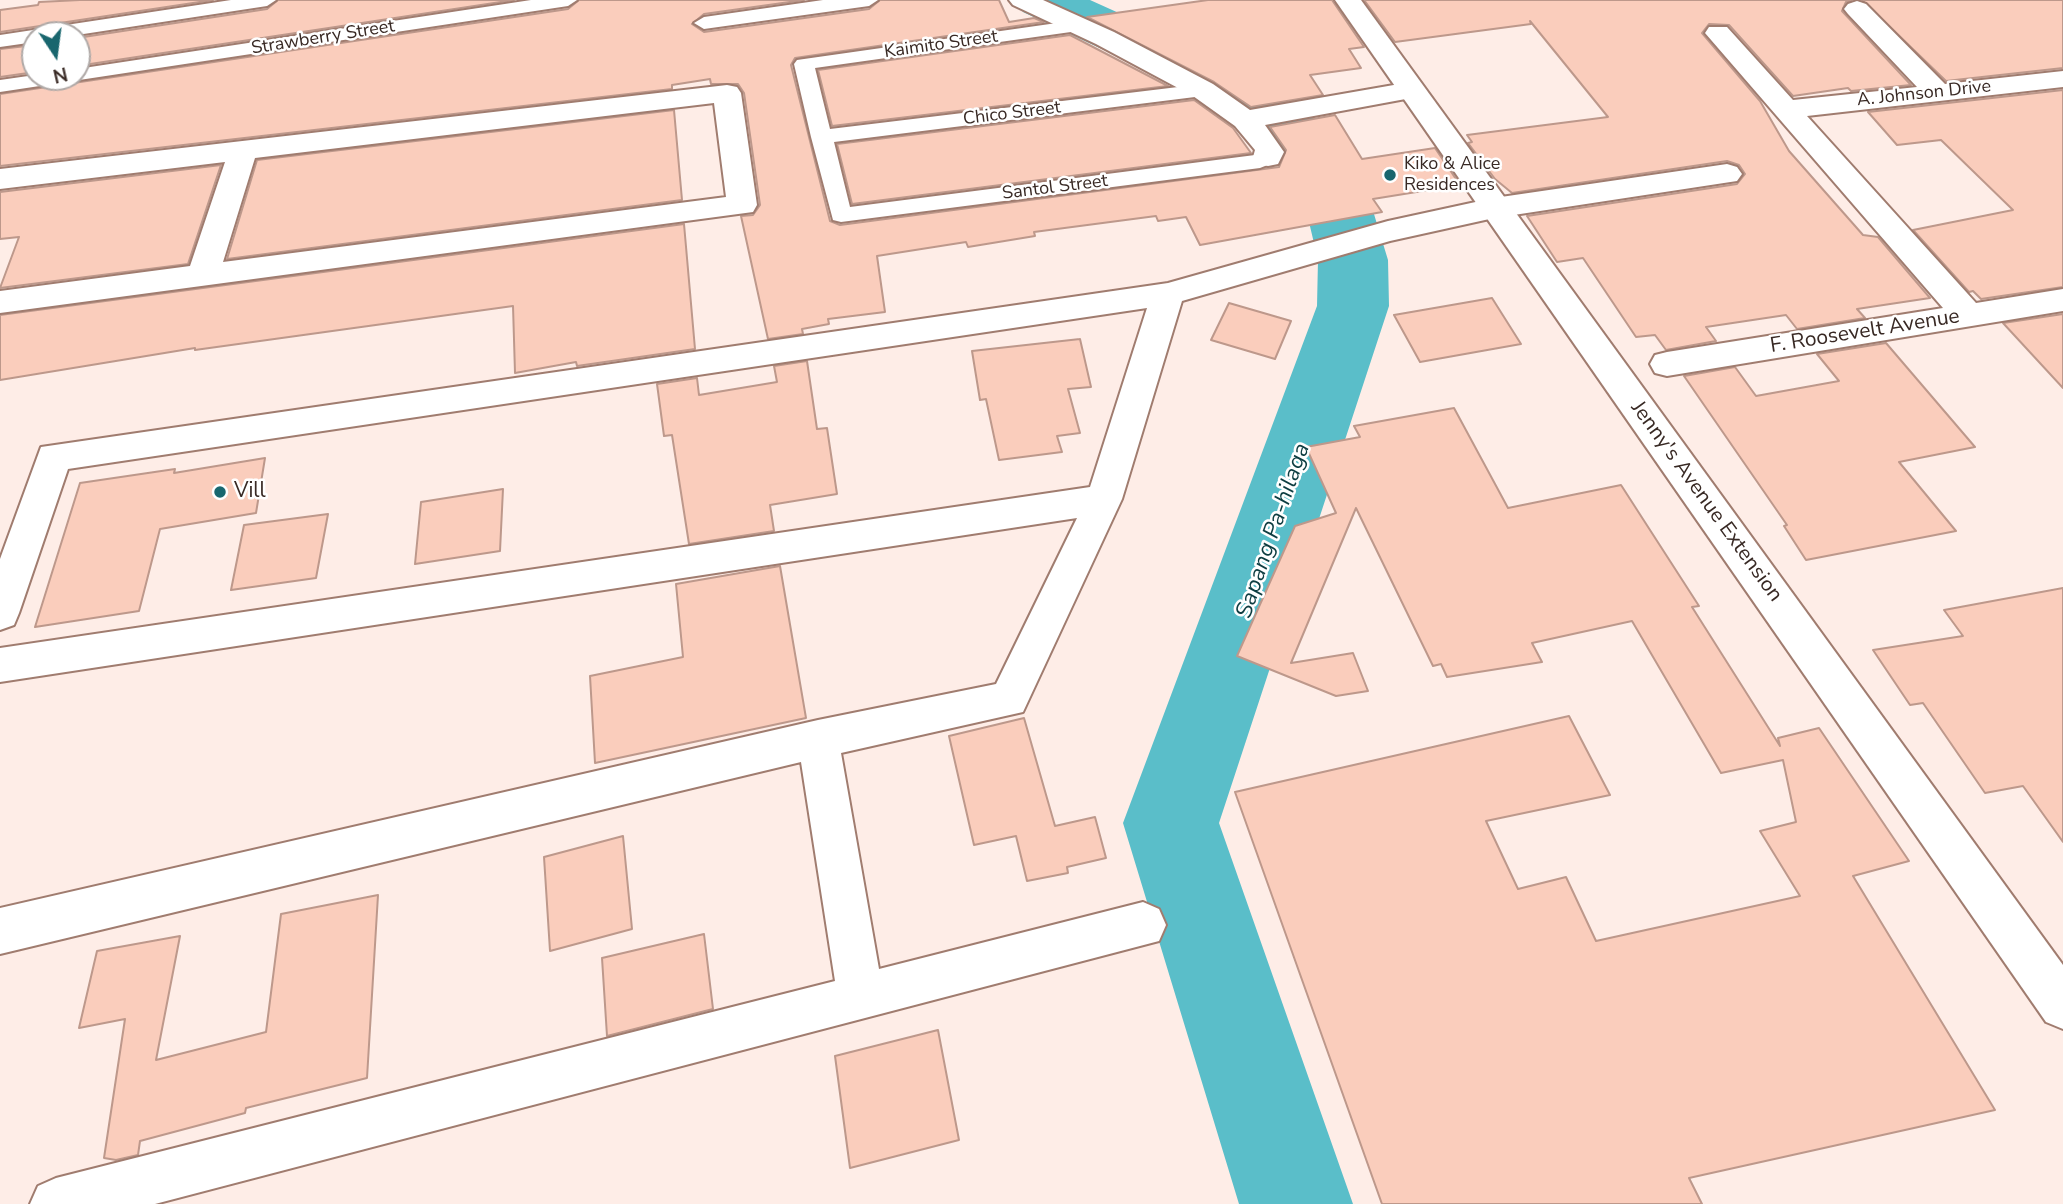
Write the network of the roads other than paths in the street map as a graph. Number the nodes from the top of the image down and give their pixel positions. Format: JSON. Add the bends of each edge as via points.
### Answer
{"nodes":[{"id":1,"x":267,"y":0,"type":"edge"},
{"id":2,"x":568,"y":0,"type":"edge"},
{"id":3,"x":861,"y":0,"type":"edge"},
{"id":4,"x":869,"y":0,"type":"edge"},
{"id":5,"x":1021,"y":0,"type":"edge"},
{"id":6,"x":1348,"y":0,"type":"edge"},
{"id":7,"x":1857,"y":9,"type":"dead end"},
{"id":8,"x":1078,"y":26,"type":"junction"},
{"id":9,"x":91,"y":27,"type":"edge"},
{"id":10,"x":1718,"y":33,"type":"dead end"},
{"id":11,"x":21,"y":38,"type":"edge"},
{"id":12,"x":0,"y":41,"type":"edge"},
{"id":13,"x":91,"y":73,"type":"edge"},
{"id":14,"x":2063,"y":79,"type":"edge"},
{"id":15,"x":21,"y":83,"type":"edge"},
{"id":16,"x":0,"y":86,"type":"edge"},
{"id":17,"x":1203,"y":90,"type":"junction"},
{"id":18,"x":1411,"y":90,"type":"junction"},
{"id":19,"x":1938,"y":92,"type":"junction"},
{"id":20,"x":1784,"y":110,"type":"junction"},
{"id":21,"x":1260,"y":116,"type":"junction"},
{"id":22,"x":821,"y":137,"type":"junction"},
{"id":23,"x":243,"y":150,"type":"junction"},
{"id":24,"x":1268,"y":158,"type":"joint"},
{"id":25,"x":1727,"y":174,"type":"dead end"},
{"id":26,"x":0,"y":179,"type":"edge"},
{"id":27,"x":1494,"y":208,"type":"junction"},
{"id":28,"x":203,"y":276,"type":"junction"},
{"id":29,"x":1168,"y":294,"type":"junction"},
{"id":30,"x":2063,"y":300,"type":"edge"},
{"id":31,"x":0,"y":302,"type":"edge"},
{"id":32,"x":1968,"y":315,"type":"junction"},
{"id":33,"x":1667,"y":364,"type":"dead end"},
{"id":34,"x":1104,"y":499,"type":"junction"},
{"id":35,"x":0,"y":613,"type":"edge"},
{"id":36,"x":0,"y":665,"type":"edge"},
{"id":37,"x":818,"y":740,"type":"junction"},
{"id":38,"x":1143,"y":925,"type":"dead end"},
{"id":39,"x":0,"y":931,"type":"edge"},
{"id":40,"x":861,"y":998,"type":"junction"},
{"id":41,"x":2063,"y":1005,"type":"edge"},
{"id":42,"x":56,"y":1204,"type":"edge"}],
"edges":[{"from":1,"to":9,"type":"lane"},
{"from":2,"to":13,"type":"lane","name":"Strawberry Street"},
{"from":3,"to":4,"type":"lane","via":[[704,23]]},
{"from":5,"to":8,"type":"street"},
{"from":6,"to":18,"type":"street","name":"Jenny's Avenue Extension"},
{"from":7,"to":19,"type":"street"},
{"from":8,"to":17,"type":"street"},
{"from":8,"to":22,"type":"lane","name":"Kaimito Street","via":[[804,64]]},
{"from":10,"to":20,"type":"street"},
{"from":11,"to":12,"type":"lane"},
{"from":14,"to":19,"type":"street","name":"A. Johnson Drive"},
{"from":15,"to":16,"type":"lane"},
{"from":17,"to":21,"type":"street"},
{"from":17,"to":22,"type":"lane","name":"Chico Street"},
{"from":18,"to":21,"type":"street"},
{"from":18,"to":27,"type":"street","name":"Jenny's Avenue Extension"},
{"from":19,"to":20,"type":"street","name":"A. Johnson Drive"},
{"from":20,"to":32,"type":"street"},
{"from":21,"to":24,"type":"street"},
{"from":22,"to":24,"type":"lane","name":"Santol Street","via":[[841,215]]},
{"from":23,"to":26,"type":"street"},
{"from":23,"to":28,"type":"street"},
{"from":23,"to":28,"type":"street","via":[[727,93],[742,205]]},
{"from":25,"to":27,"type":"street"},
{"from":27,"to":29,"type":"street","via":[[1388,231]]},
{"from":27,"to":41,"type":"street","name":"Jenny's Avenue Extension"},
{"from":28,"to":31,"type":"street"},
{"from":29,"to":34,"type":"street"},
{"from":29,"to":35,"type":"street","via":[[54,457]]},
{"from":30,"to":32,"type":"street","name":"F. Roosevelt Avenue"},
{"from":32,"to":33,"type":"street","name":"F. Roosevelt Avenue"},
{"from":34,"to":36,"type":"street"},
{"from":34,"to":37,"type":"street","via":[[1009,699]]},
{"from":37,"to":39,"type":"street"},
{"from":37,"to":40,"type":"street"},
{"from":38,"to":40,"type":"street"},
{"from":40,"to":42,"type":"street"}]}
